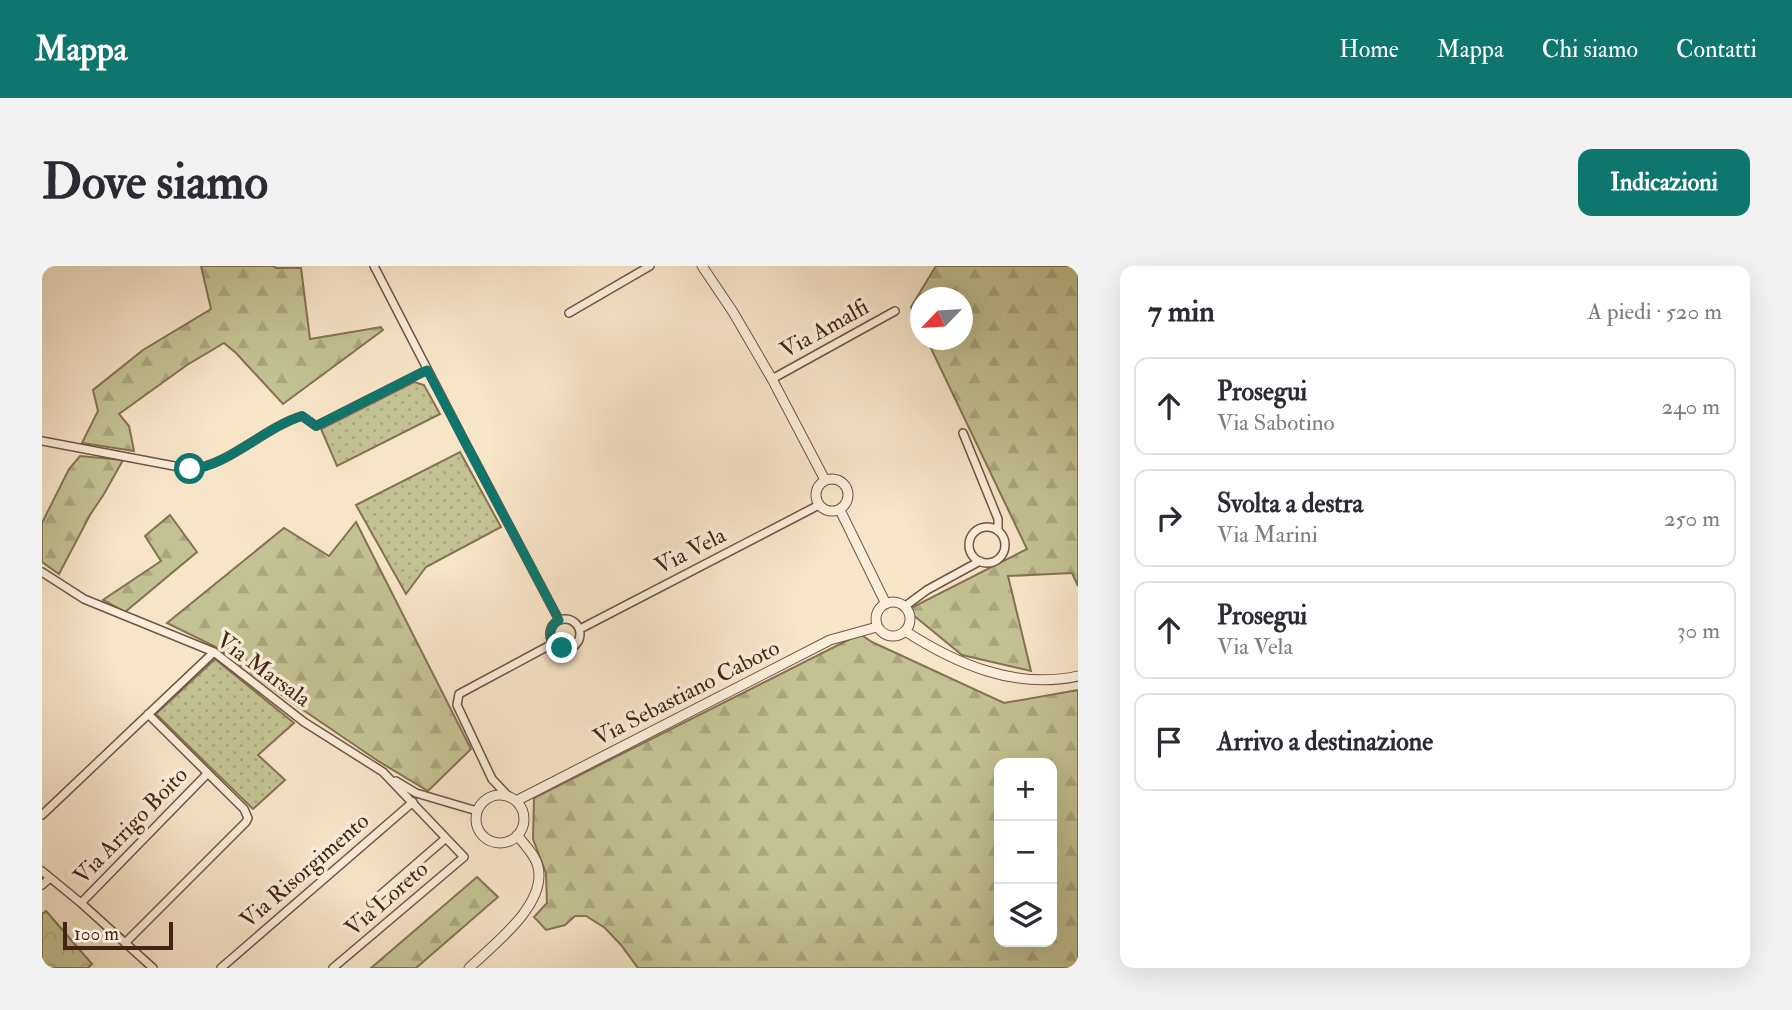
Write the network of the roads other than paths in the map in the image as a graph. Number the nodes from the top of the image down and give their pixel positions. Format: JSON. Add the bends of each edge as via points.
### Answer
{"nodes":[{"id":1,"x":374,"y":266,"type":"edge"},
{"id":2,"x":650,"y":266,"type":"edge"},
{"id":3,"x":702,"y":266,"type":"edge"},
{"id":4,"x":895,"y":311,"type":"dead end"},
{"id":5,"x":569,"y":313,"type":"dead end"},
{"id":6,"x":427,"y":370,"type":"junction"},
{"id":7,"x":772,"y":379,"type":"junction"},
{"id":8,"x":963,"y":433,"type":"dead end"},
{"id":9,"x":42,"y":441,"type":"edge"},
{"id":10,"x":825,"y":480,"type":"junction"},
{"id":11,"x":819,"y":505,"type":"junction"},
{"id":12,"x":840,"y":510,"type":"junction"},
{"id":13,"x":998,"y":531,"type":"junction"},
{"id":14,"x":980,"y":561,"type":"junction"},
{"id":15,"x":42,"y":572,"type":"edge"},
{"id":16,"x":886,"y":604,"type":"junction"},
{"id":17,"x":904,"y":607,"type":"junction"},
{"id":18,"x":559,"y":620,"type":"junction"},
{"id":19,"x":877,"y":626,"type":"junction"},
{"id":20,"x":580,"y":629,"type":"junction"},
{"id":21,"x":905,"y":631,"type":"junction"},
{"id":22,"x":554,"y":643,"type":"junction"},
{"id":23,"x":214,"y":652,"type":"junction"},
{"id":24,"x":1078,"y":676,"type":"edge"},
{"id":25,"x":148,"y":714,"type":"junction"},
{"id":26,"x":383,"y":772,"type":"junction"},
{"id":27,"x":207,"y":774,"type":"junction"},
{"id":28,"x":512,"y":799,"type":"junction"},
{"id":29,"x":413,"y":802,"type":"junction"},
{"id":30,"x":477,"y":810,"type":"junction"},
{"id":31,"x":42,"y":814,"type":"edge"},
{"id":32,"x":517,"y":835,"type":"junction"},
{"id":33,"x":446,"y":838,"type":"junction"},
{"id":34,"x":464,"y":857,"type":"joint"},
{"id":35,"x":42,"y":871,"type":"edge"},
{"id":36,"x":50,"y":878,"type":"junction"},
{"id":37,"x":42,"y":885,"type":"edge"},
{"id":38,"x":81,"y":903,"type":"junction"},
{"id":39,"x":371,"y":903,"type":"dead end"},
{"id":40,"x":125,"y":943,"type":"junction"},
{"id":41,"x":153,"y":968,"type":"edge"},
{"id":42,"x":221,"y":968,"type":"edge"},
{"id":43,"x":333,"y":968,"type":"edge"},
{"id":44,"x":469,"y":968,"type":"edge"}],
"edges":[{"from":1,"to":6,"type":"street"},
{"from":2,"to":5,"type":"street"},
{"from":3,"to":7,"type":"street"},
{"from":4,"to":7,"type":"street","name":"Via Amalfi"},
{"from":6,"to":9,"type":"street","via":[[316,426],[302,416],[287,421],[199,469]]},
{"from":6,"to":18,"type":"street"},
{"from":7,"to":10,"type":"street"},
{"from":8,"to":13,"type":"street","via":[[998,519]]},
{"from":10,"to":11,"type":"street","via":[[816,491]]},
{"from":10,"to":12,"type":"street","via":[[836,480],[848,491]]},
{"from":11,"to":12,"type":"street","via":[[826,511]]},
{"from":11,"to":20,"type":"street","name":"Via Vela"},
{"from":12,"to":16,"type":"street"},
{"from":13,"to":14,"type":"street","via":[[1005,546],[1001,556],[992,563]]},
{"from":13,"to":14,"type":"street","via":[[987,528],[972,536],[972,554]]},
{"from":14,"to":17,"type":"street"},
{"from":15,"to":23,"type":"street","name":"Via Marsala","via":[[84,599]]},
{"from":16,"to":17,"type":"street"},
{"from":16,"to":19,"type":"street","via":[[876,616]]},
{"from":17,"to":21,"type":"street","via":[[910,621]]},
{"from":18,"to":20,"type":"street","via":[[574,621]]},
{"from":18,"to":22,"type":"street","via":[[551,630]]},
{"from":19,"to":21,"type":"street","name":"Via Sebastiano Caboto","via":[[890,636]]},
{"from":19,"to":28,"type":"street","name":"Via Sebastiano Caboto","via":[[830,640]]},
{"from":20,"to":22,"type":"street","name":"Via Vela","via":[[572,647]]},
{"from":21,"to":24,"type":"street","via":[[954,659],[1014,678]]},
{"from":22,"to":28,"type":"street","name":"Via Vela","via":[[458,694],[457,705],[492,779]]},
{"from":23,"to":25,"type":"street"},
{"from":23,"to":26,"type":"street","name":"Via Marsala","via":[[304,722]]},
{"from":25,"to":27,"type":"street"},
{"from":25,"to":31,"type":"street"},
{"from":26,"to":29,"type":"street","name":"Via Marsala"},
{"from":26,"to":30,"type":"street","name":"Via Marsala","via":[[416,793]]},
{"from":27,"to":38,"type":"street","name":"Via Arrigo Boito"},
{"from":27,"to":40,"type":"street","via":[[244,809],[246,822]]},
{"from":28,"to":30,"type":"street","via":[[493,796]]},
{"from":28,"to":32,"type":"street","via":[[520,807],[523,821]]},
{"from":29,"to":33,"type":"street","name":"Via Marsala"},
{"from":29,"to":42,"type":"street","name":"Via Risorgimento"},
{"from":30,"to":32,"type":"street","via":[[477,827],[487,839],[503,843]]},
{"from":32,"to":44,"type":"street","via":[[538,868],[537,890],[517,923]]},
{"from":33,"to":34,"type":"street","name":"Via Marsala"},
{"from":33,"to":39,"type":"street"},
{"from":34,"to":43,"type":"street","name":"Via Loreto"},
{"from":35,"to":36,"type":"street"},
{"from":36,"to":37,"type":"street"},
{"from":36,"to":38,"type":"street"},
{"from":38,"to":40,"type":"street"},
{"from":40,"to":41,"type":"street"}]}
